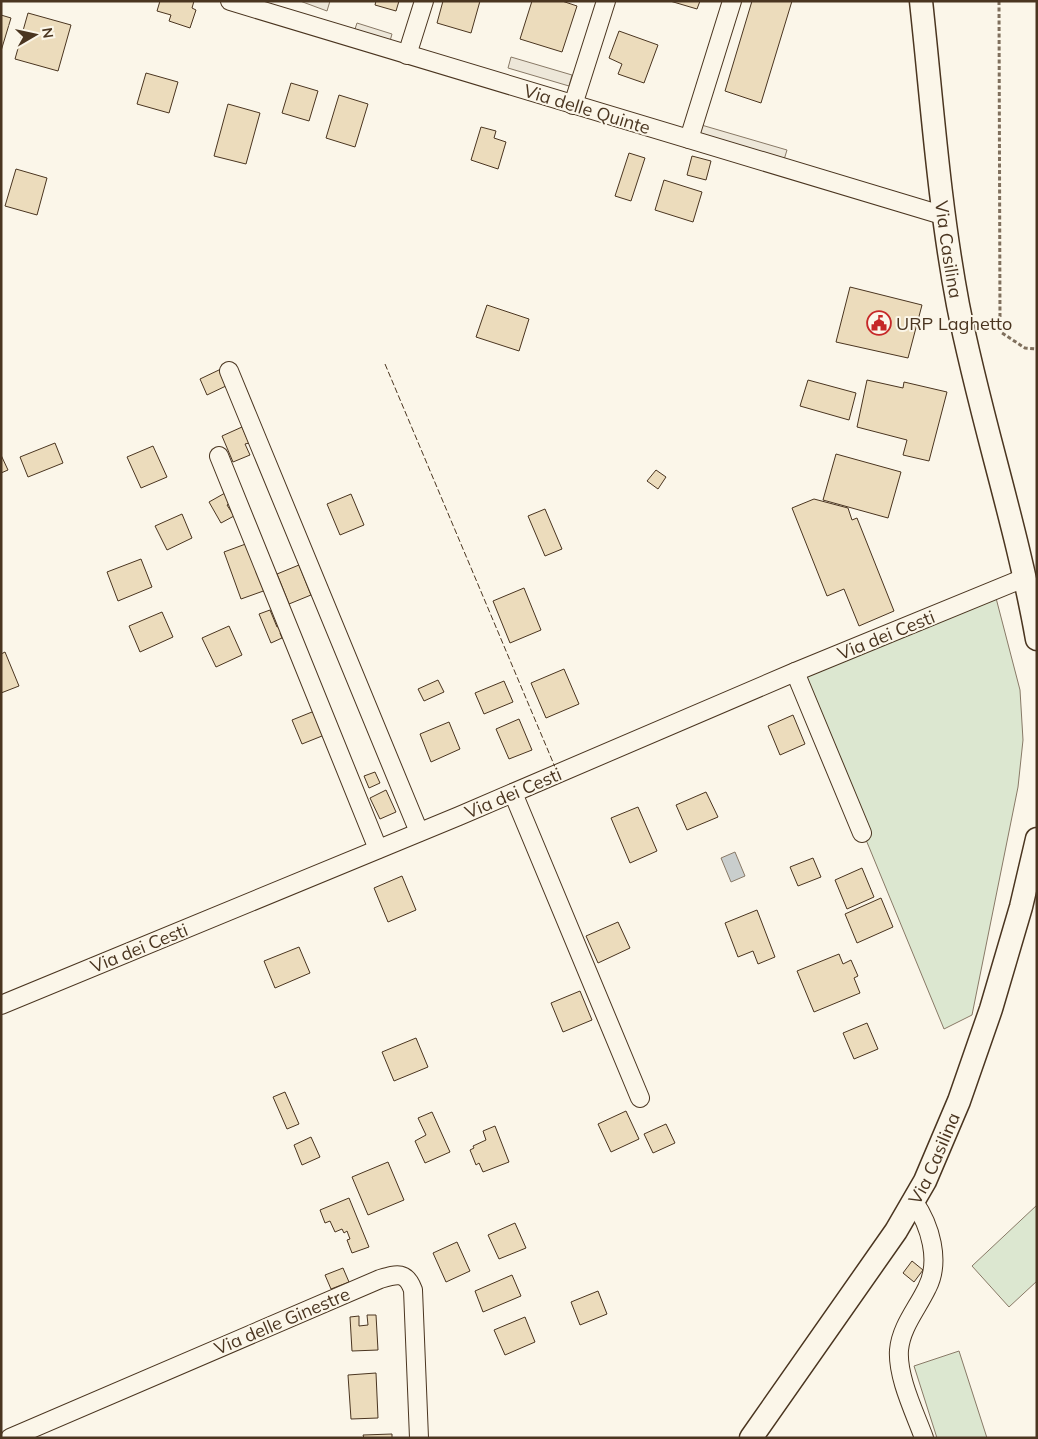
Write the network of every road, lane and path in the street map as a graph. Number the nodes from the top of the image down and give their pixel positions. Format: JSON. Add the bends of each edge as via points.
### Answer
{"nodes":[{"id":1,"x":230,"y":1,"type":"edge"},
{"id":2,"x":424,"y":1,"type":"edge"},
{"id":3,"x":606,"y":1,"type":"edge"},
{"id":4,"x":732,"y":1,"type":"edge"},
{"id":5,"x":921,"y":1,"type":"edge"},
{"id":6,"x":998,"y":1,"type":"edge"},
{"id":7,"x":408,"y":55,"type":"junction"},
{"id":8,"x":573,"y":105,"type":"junction"},
{"id":9,"x":689,"y":139,"type":"junction"},
{"id":10,"x":945,"y":216,"type":"junction"},
{"id":11,"x":1000,"y":321,"type":"junction"},
{"id":12,"x":963,"y":327,"type":"junction"},
{"id":13,"x":1037,"y":349,"type":"edge"},
{"id":14,"x":229,"y":371,"type":"dead end"},
{"id":15,"x":219,"y":456,"type":"dead end"},
{"id":16,"x":1024,"y":578,"type":"junction"},
{"id":17,"x":1037,"y":639,"type":"edge"},
{"id":18,"x":796,"y":672,"type":"junction"},
{"id":19,"x":513,"y":793,"type":"junction"},
{"id":20,"x":419,"y":832,"type":"junction"},
{"id":21,"x":862,"y":833,"type":"dead end"},
{"id":22,"x":1037,"y":839,"type":"edge"},
{"id":23,"x":378,"y":850,"type":"junction"},
{"id":24,"x":1,"y":1005,"type":"edge"},
{"id":25,"x":640,"y":1098,"type":"dead end"},
{"id":26,"x":914,"y":1202,"type":"junction"},
{"id":27,"x":10,"y":1438,"type":"edge"},
{"id":28,"x":420,"y":1438,"type":"edge"},
{"id":29,"x":751,"y":1438,"type":"edge"},
{"id":30,"x":924,"y":1438,"type":"edge"}],
"edges":[{"from":1,"to":7,"type":"street","name":"Via delle Quinte"},
{"from":2,"to":7,"type":"street"},
{"from":3,"to":8,"type":"street"},
{"from":4,"to":9,"type":"street"},
{"from":5,"to":10,"type":"main road","name":"Via Casilina"},
{"from":6,"to":11,"type":"path"},
{"from":7,"to":8,"type":"street","name":"Via delle Quinte"},
{"from":8,"to":9,"type":"street","name":"Via delle Quinte"},
{"from":9,"to":10,"type":"street","name":"Via delle Quinte"},
{"from":10,"to":12,"type":"main road","name":"Via Casilina"},
{"from":11,"to":12,"type":"path"},
{"from":11,"to":13,"type":"path","via":[[1002,333],[1026,348]]},
{"from":12,"to":16,"type":"main road","name":"Via Casilina"},
{"from":14,"to":20,"type":"street"},
{"from":15,"to":23,"type":"street"},
{"from":16,"to":17,"type":"main road","name":"Via Casilina"},
{"from":16,"to":18,"type":"street","name":"Via dei Cesti"},
{"from":18,"to":19,"type":"street","name":"Via dei Cesti"},
{"from":18,"to":21,"type":"street"},
{"from":19,"to":20,"type":"street","name":"Via dei Cesti"},
{"from":19,"to":25,"type":"street"},
{"from":20,"to":23,"type":"street","name":"Via dei Cesti"},
{"from":22,"to":26,"type":"main road","name":"Via Casilina","via":[[1015,927],[974,1058],[946,1134]]},
{"from":23,"to":24,"type":"street","name":"Via dei Cesti"},
{"from":26,"to":29,"type":"main road","name":"Via Casilina"},
{"from":26,"to":30,"type":"street","via":[[924,1218],[930,1238],[932,1272],[927,1289],[905,1327],[899,1352],[902,1377]]},
{"from":27,"to":28,"type":"street","name":"Via delle Ginestre","via":[[380,1279],[398,1275],[405,1277],[413,1290]]}]}
